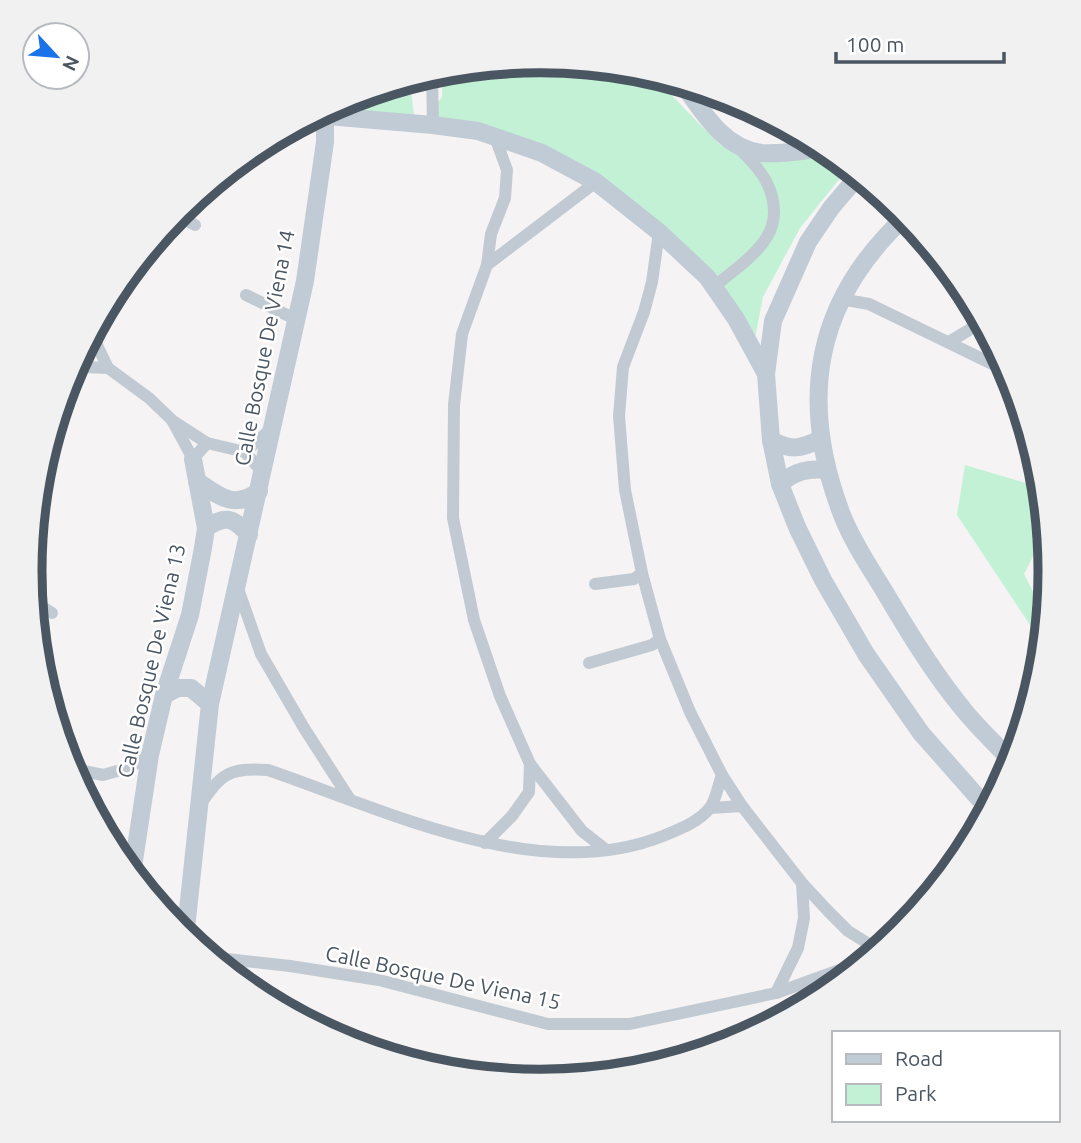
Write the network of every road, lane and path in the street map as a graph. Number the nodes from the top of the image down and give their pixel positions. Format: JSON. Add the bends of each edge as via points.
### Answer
{"nodes":[{"id":1,"x":432,"y":85,"type":"edge"},
{"id":2,"x":692,"y":96,"type":"edge"},
{"id":3,"x":336,"y":117,"type":"edge"},
{"id":4,"x":321,"y":124,"type":"edge"},
{"id":5,"x":433,"y":125,"type":"junction"},
{"id":6,"x":495,"y":136,"type":"junction"},
{"id":7,"x":736,"y":144,"type":"junction"},
{"id":8,"x":805,"y":150,"type":"edge"},
{"id":9,"x":596,"y":182,"type":"junction"},
{"id":10,"x":852,"y":183,"type":"edge"},
{"id":11,"x":187,"y":221,"type":"edge"},
{"id":12,"x":195,"y":225,"type":"dead end"},
{"id":13,"x":898,"y":225,"type":"edge"},
{"id":14,"x":659,"y":232,"type":"junction"},
{"id":15,"x":487,"y":265,"type":"junction"},
{"id":16,"x":855,"y":276,"type":"junction"},
{"id":17,"x":715,"y":286,"type":"junction"},
{"id":18,"x":246,"y":295,"type":"dead end"},
{"id":19,"x":840,"y":299,"type":"junction"},
{"id":20,"x":869,"y":304,"type":"junction"},
{"id":21,"x":297,"y":320,"type":"junction"},
{"id":22,"x":974,"y":326,"type":"edge"},
{"id":23,"x":949,"y":342,"type":"junction"},
{"id":24,"x":97,"y":344,"type":"edge"},
{"id":25,"x":994,"y":364,"type":"edge"},
{"id":26,"x":86,"y":367,"type":"edge"},
{"id":27,"x":108,"y":368,"type":"junction"},
{"id":28,"x":766,"y":374,"type":"junction"},
{"id":29,"x":173,"y":421,"type":"junction"},
{"id":30,"x":274,"y":427,"type":"junction"},
{"id":31,"x":821,"y":439,"type":"junction"},
{"id":32,"x":771,"y":440,"type":"junction"},
{"id":33,"x":207,"y":443,"type":"junction"},
{"id":34,"x":245,"y":452,"type":"junction"},
{"id":35,"x":194,"y":459,"type":"junction"},
{"id":36,"x":827,"y":470,"type":"junction"},
{"id":37,"x":263,"y":473,"type":"junction"},
{"id":38,"x":197,"y":481,"type":"junction"},
{"id":39,"x":780,"y":484,"type":"junction"},
{"id":40,"x":259,"y":491,"type":"junction"},
{"id":41,"x":206,"y":528,"type":"junction"},
{"id":42,"x":249,"y":535,"type":"junction"},
{"id":43,"x":642,"y":573,"type":"junction"},
{"id":44,"x":595,"y":584,"type":"dead end"},
{"id":45,"x":236,"y":585,"type":"junction"},
{"id":46,"x":43,"y":608,"type":"edge"},
{"id":47,"x":52,"y":614,"type":"dead end"},
{"id":48,"x":660,"y":639,"type":"junction"},
{"id":49,"x":589,"y":663,"type":"dead end"},
{"id":50,"x":164,"y":695,"type":"junction"},
{"id":51,"x":210,"y":704,"type":"junction"},
{"id":52,"x":1004,"y":754,"type":"edge"},
{"id":53,"x":150,"y":755,"type":"junction"},
{"id":54,"x":530,"y":764,"type":"junction"},
{"id":55,"x":84,"y":771,"type":"edge"},
{"id":56,"x":722,"y":775,"type":"junction"},
{"id":57,"x":349,"y":798,"type":"junction"},
{"id":58,"x":982,"y":802,"type":"edge"},
{"id":59,"x":742,"y":806,"type":"junction"},
{"id":60,"x":198,"y":808,"type":"junction"},
{"id":61,"x":710,"y":808,"type":"junction"},
{"id":62,"x":485,"y":843,"type":"junction"},
{"id":63,"x":605,"y":849,"type":"junction"},
{"id":64,"x":134,"y":859,"type":"edge"},
{"id":65,"x":802,"y":883,"type":"junction"},
{"id":66,"x":186,"y":922,"type":"edge"},
{"id":67,"x":870,"y":945,"type":"edge"},
{"id":68,"x":228,"y":959,"type":"edge"},
{"id":69,"x":842,"y":968,"type":"edge"},
{"id":70,"x":776,"y":993,"type":"junction"}],
"edges":[{"from":1,"to":5,"type":"street"},
{"from":2,"to":7,"type":"street","via":[[714,127]]},
{"from":3,"to":5,"type":"street"},
{"from":4,"to":21,"type":"street","name":"Calle Bosque De Viena 14","via":[[321,167]]},
{"from":5,"to":6,"type":"street"},
{"from":6,"to":9,"type":"street","via":[[542,153]]},
{"from":6,"to":15,"type":"street","via":[[507,170],[505,198],[491,234]]},
{"from":7,"to":8,"type":"street","via":[[760,153]]},
{"from":7,"to":17,"type":"street","via":[[765,179],[776,206],[771,232],[752,256]]},
{"from":9,"to":14,"type":"street"},
{"from":9,"to":15,"type":"street"},
{"from":10,"to":28,"type":"street","via":[[808,242],[788,284],[773,321]]},
{"from":11,"to":12,"type":"street"},
{"from":13,"to":16,"type":"street"},
{"from":14,"to":17,"type":"street"},
{"from":14,"to":43,"type":"street","via":[[649,292],[623,367],[619,416],[625,490]]},
{"from":15,"to":54,"type":"street","via":[[462,334],[454,405],[453,519],[474,620]]},
{"from":16,"to":19,"type":"street"},
{"from":16,"to":20,"type":"street"},
{"from":17,"to":28,"type":"street"},
{"from":18,"to":21,"type":"street"},
{"from":19,"to":20,"type":"street"},
{"from":19,"to":31,"type":"street","via":[[823,359],[818,405]]},
{"from":20,"to":23,"type":"street"},
{"from":21,"to":30,"type":"street","name":"Calle Bosque De Viena 14"},
{"from":22,"to":23,"type":"street"},
{"from":23,"to":25,"type":"street"},
{"from":24,"to":27,"type":"street"},
{"from":26,"to":27,"type":"street"},
{"from":27,"to":29,"type":"street"},
{"from":28,"to":32,"type":"street"},
{"from":29,"to":33,"type":"street"},
{"from":29,"to":35,"type":"street","name":"Calle Bosque De Viena 13"},
{"from":30,"to":34,"type":"street"},
{"from":30,"to":37,"type":"street","name":"Calle Bosque De Viena 14"},
{"from":31,"to":32,"type":"street","via":[[797,448]]},
{"from":31,"to":36,"type":"street"},
{"from":32,"to":39,"type":"street"},
{"from":33,"to":34,"type":"street"},
{"from":33,"to":35,"type":"street"},
{"from":34,"to":37,"type":"street"},
{"from":35,"to":38,"type":"street","name":"Calle Bosque De Viena 13"},
{"from":36,"to":39,"type":"street","via":[[800,471]]},
{"from":36,"to":52,"type":"street","via":[[843,517],[907,630],[963,709]]},
{"from":37,"to":40,"type":"street","name":"Calle Bosque De Viena 14"},
{"from":38,"to":40,"type":"street","via":[[235,501],[247,500]]},
{"from":38,"to":41,"type":"street","name":"Calle Bosque De Viena 13"},
{"from":39,"to":58,"type":"street","via":[[823,580],[866,654],[921,733]]},
{"from":40,"to":42,"type":"street","name":"Calle Bosque De Viena 14"},
{"from":41,"to":42,"type":"street","via":[[218,520],[230,520]]},
{"from":41,"to":50,"type":"street","name":"Calle Bosque De Viena 13","via":[[190,615]]},
{"from":42,"to":45,"type":"street","name":"Calle Bosque De Viena 14"},
{"from":43,"to":44,"type":"street","via":[[634,579]]},
{"from":43,"to":48,"type":"street"},
{"from":45,"to":51,"type":"street"},
{"from":45,"to":57,"type":"street","via":[[261,654]]},
{"from":46,"to":47,"type":"street"},
{"from":48,"to":49,"type":"street"},
{"from":48,"to":56,"type":"street"},
{"from":50,"to":51,"type":"street","via":[[191,688]]},
{"from":50,"to":53,"type":"street","name":"Calle Bosque De Viena 13"},
{"from":51,"to":60,"type":"street"},
{"from":53,"to":55,"type":"street","via":[[103,775]]},
{"from":53,"to":64,"type":"street","name":"Calle Bosque De Viena 13"},
{"from":54,"to":62,"type":"street","via":[[529,792]]},
{"from":54,"to":63,"type":"street","via":[[582,831]]},
{"from":56,"to":59,"type":"street"},
{"from":56,"to":61,"type":"street"},
{"from":57,"to":60,"type":"street","via":[[268,770],[242,768],[216,782]]},
{"from":57,"to":62,"type":"street","via":[[419,826]]},
{"from":59,"to":61,"type":"street"},
{"from":59,"to":65,"type":"street"},
{"from":60,"to":66,"type":"street"},
{"from":61,"to":63,"type":"street","via":[[687,826],[643,844]]},
{"from":62,"to":63,"type":"street","via":[[557,853]]},
{"from":65,"to":67,"type":"street","via":[[848,931]]},
{"from":65,"to":70,"type":"street","via":[[804,918],[798,948]]},
{"from":68,"to":70,"type":"street","name":"Calle Bosque De Viena 15","via":[[379,980],[548,1024],[630,1024]]},
{"from":69,"to":70,"type":"street","name":"Calle Bosque De Viena 15"}]}
